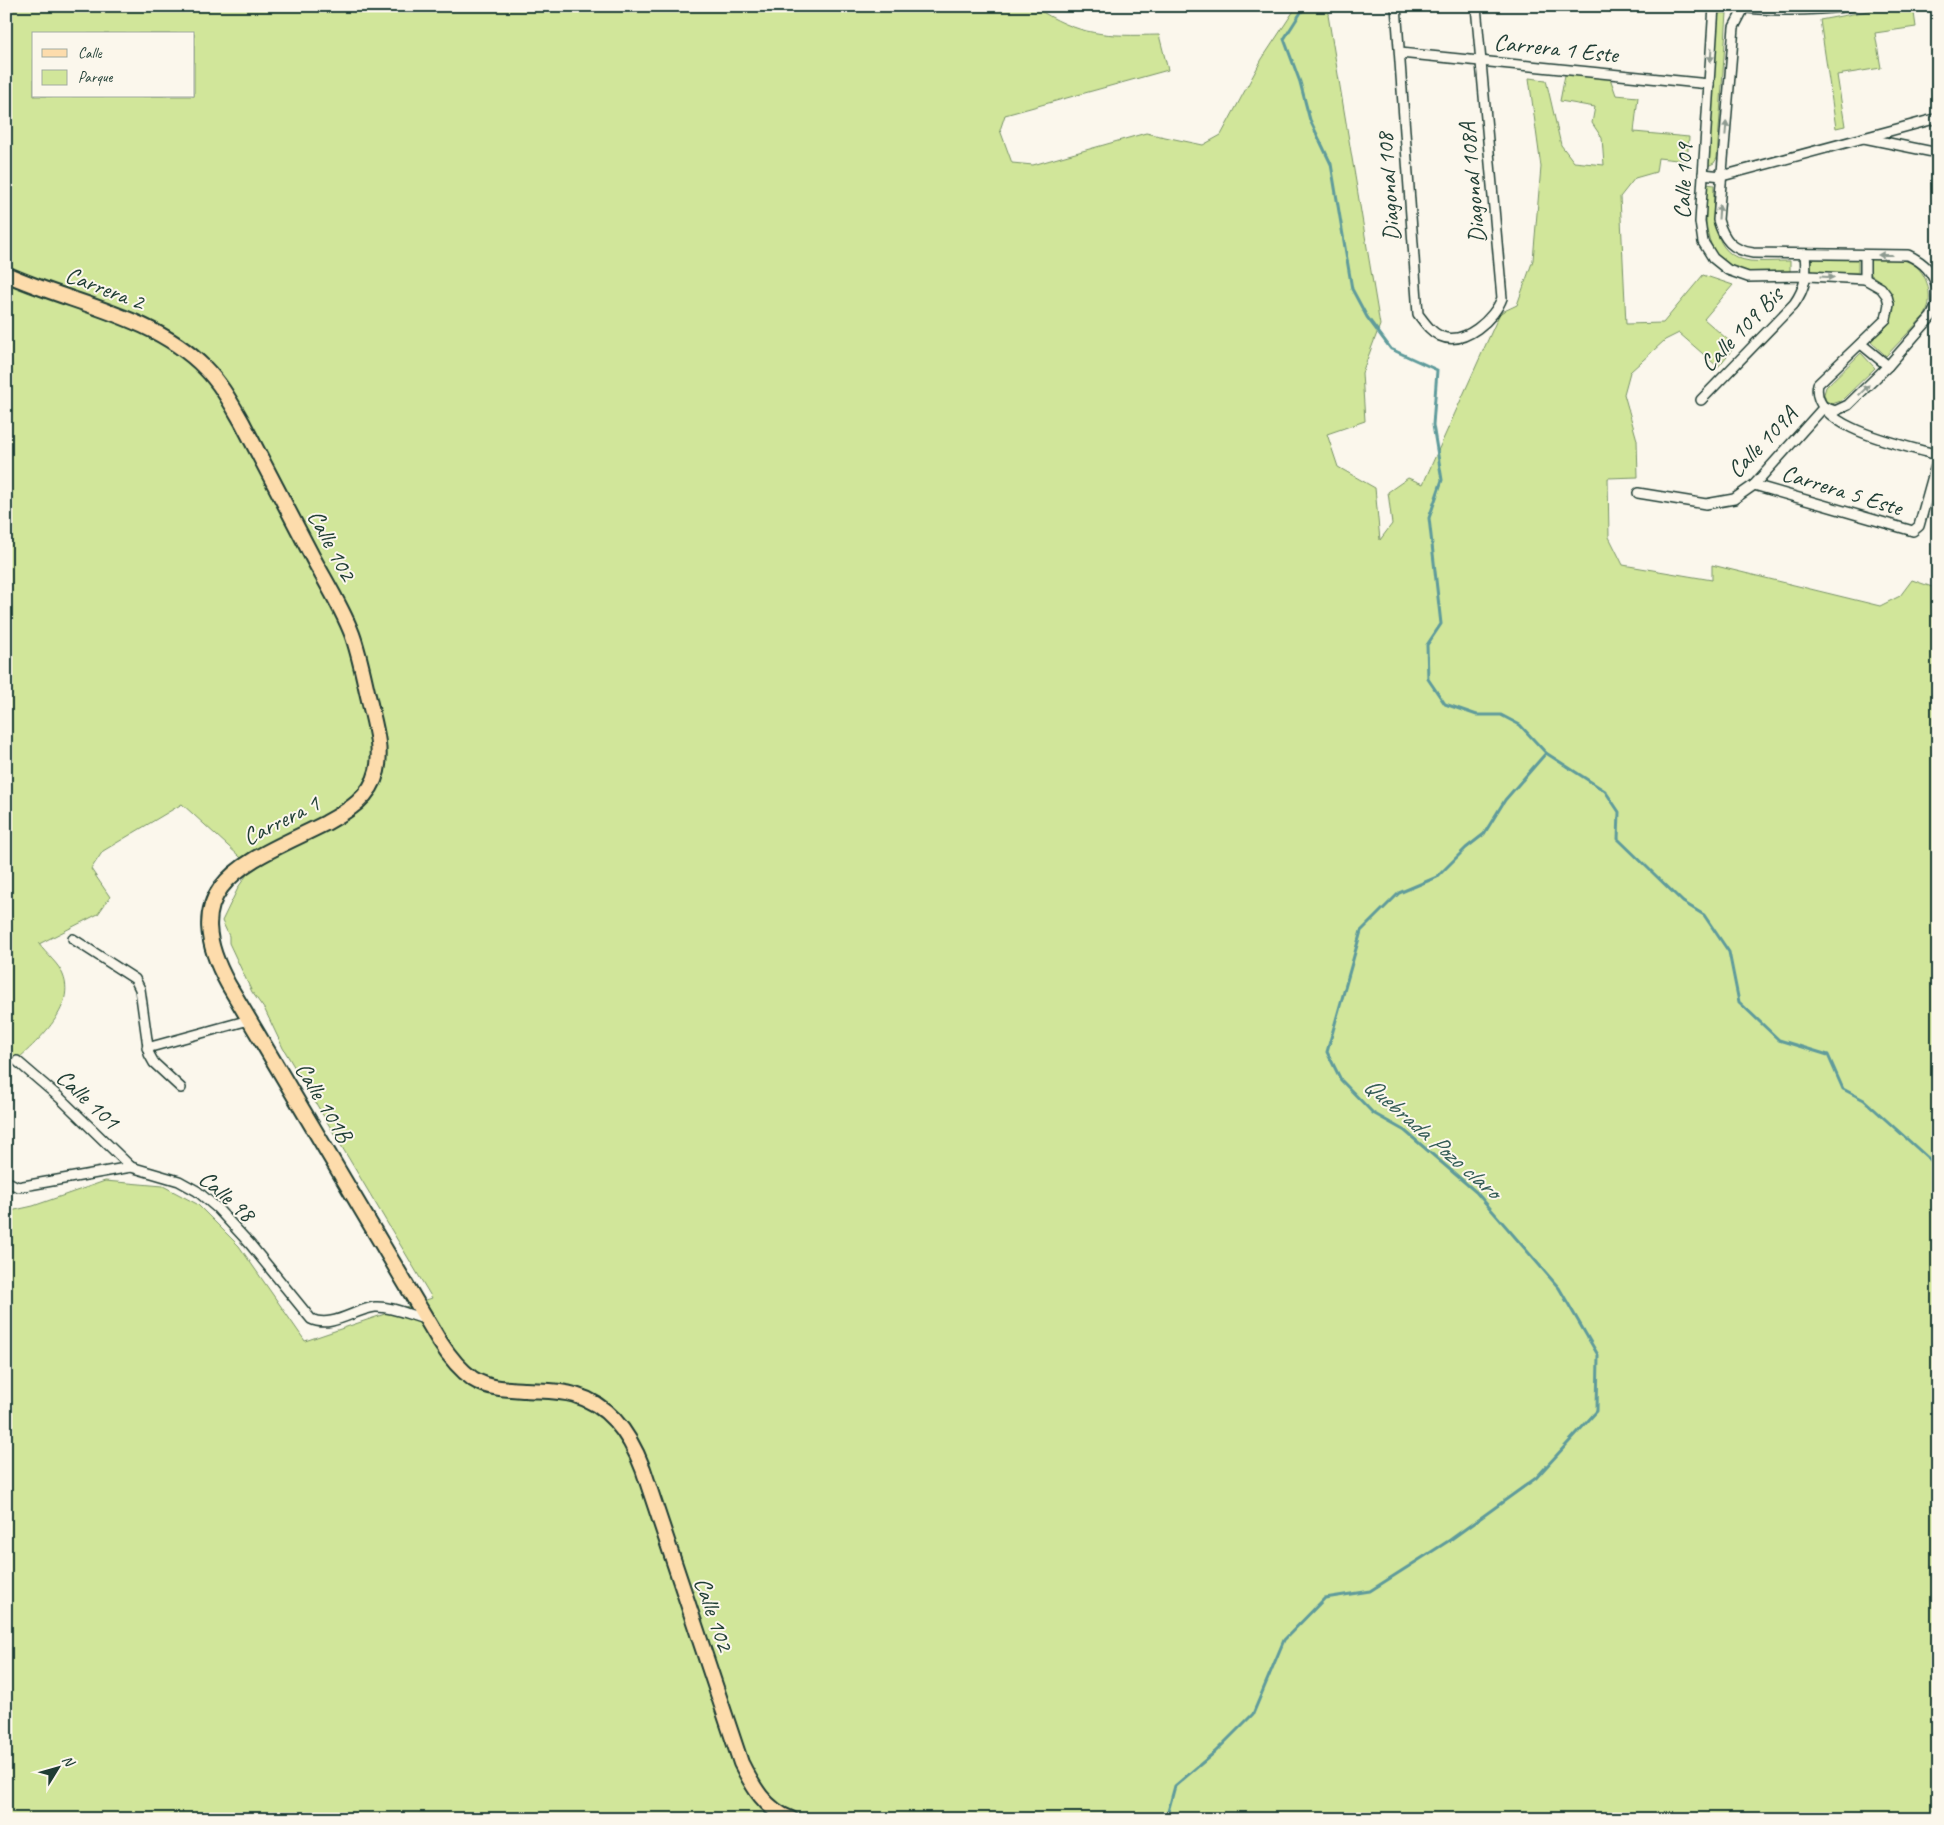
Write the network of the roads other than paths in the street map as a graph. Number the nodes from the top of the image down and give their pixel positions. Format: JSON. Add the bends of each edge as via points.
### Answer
{"nodes":[{"id":1,"x":1396,"y":6,"type":"edge"},
{"id":2,"x":1476,"y":6,"type":"edge"},
{"id":3,"x":1714,"y":6,"type":"edge"},
{"id":4,"x":1732,"y":6,"type":"edge"},
{"id":5,"x":1852,"y":6,"type":"edge"},
{"id":6,"x":1744,"y":7,"type":"edge"},
{"id":7,"x":1400,"y":53,"type":"junction"},
{"id":8,"x":1482,"y":61,"type":"junction"},
{"id":9,"x":1709,"y":84,"type":"junction"},
{"id":10,"x":1938,"y":118,"type":"edge"},
{"id":11,"x":1861,"y":138,"type":"junction"},
{"id":12,"x":1938,"y":153,"type":"edge"},
{"id":13,"x":1703,"y":174,"type":"junction"},
{"id":14,"x":1722,"y":176,"type":"junction"},
{"id":15,"x":1806,"y":254,"type":"junction"},
{"id":16,"x":1865,"y":255,"type":"junction"},
{"id":17,"x":1929,"y":269,"type":"joint"},
{"id":18,"x":6,"y":274,"type":"edge"},
{"id":19,"x":1808,"y":276,"type":"junction"},
{"id":20,"x":1865,"y":279,"type":"junction"},
{"id":21,"x":1938,"y":292,"type":"edge"},
{"id":22,"x":1460,"y":337,"type":"joint"},
{"id":23,"x":1861,"y":344,"type":"junction"},
{"id":24,"x":184,"y":350,"type":"joint"},
{"id":25,"x":1888,"y":366,"type":"junction"},
{"id":26,"x":1701,"y":400,"type":"dead end"},
{"id":27,"x":1824,"y":407,"type":"junction"},
{"id":28,"x":1938,"y":457,"type":"edge"},
{"id":29,"x":1754,"y":485,"type":"junction"},
{"id":30,"x":1638,"y":493,"type":"dead end"},
{"id":31,"x":372,"y":785,"type":"joint"},
{"id":32,"x":214,"y":898,"type":"joint"},
{"id":33,"x":73,"y":939,"type":"dead end"},
{"id":34,"x":250,"y":1020,"type":"junction"},
{"id":35,"x":146,"y":1048,"type":"junction"},
{"id":36,"x":17,"y":1061,"type":"dead end"},
{"id":37,"x":181,"y":1088,"type":"dead end"},
{"id":38,"x":131,"y":1167,"type":"junction"},
{"id":39,"x":6,"y":1181,"type":"edge"},
{"id":40,"x":428,"y":1320,"type":"junction"},
{"id":41,"x":611,"y":1416,"type":"joint"},
{"id":42,"x":789,"y":1818,"type":"edge"}],
"edges":[{"from":1,"to":7,"type":"street","name":"Diagonal 108"},
{"from":2,"to":8,"type":"street","name":"Diagonal 108A"},
{"from":3,"to":9,"type":"street","name":"Calle 109","one_way":true},
{"from":4,"to":6,"type":"street"},
{"from":5,"to":6,"type":"street","via":[[1774,12]]},
{"from":14,"to":6,"type":"street","name":"Calle 109","one_way":true,"via":[[1734,27]]},
{"from":7,"to":8,"type":"street","name":"Carrera 1 Este"},
{"from":7,"to":22,"type":"street","name":"Diagonal 108","via":[[1418,314],[1430,329],[1443,337]]},
{"from":8,"to":9,"type":"street","name":"Carrera 1 Este"},
{"from":8,"to":22,"type":"street","name":"Diagonal 108A","via":[[1502,298],[1498,308],[1476,329]]},
{"from":9,"to":13,"type":"street","name":"Calle 109"},
{"from":10,"to":11,"type":"street"},
{"from":11,"to":12,"type":"street"},
{"from":11,"to":14,"type":"street"},
{"from":13,"to":14,"type":"street"},
{"from":13,"to":19,"type":"street","name":"Calle 109","via":[[1700,222],[1703,242],[1713,258],[1728,270],[1748,277]]},
{"from":15,"to":14,"type":"street","name":"Calle 109","one_way":true,"via":[[1742,252],[1730,245],[1718,220]]},
{"from":15,"to":16,"type":"street","name":"Calle 109"},
{"from":15,"to":19,"type":"street","name":"Calle 109 Bis"},
{"from":17,"to":16,"type":"street","name":"Calle 109","one_way":true,"via":[[1908,255]]},
{"from":16,"to":20,"type":"street"},
{"from":17,"to":21,"type":"street","name":"Calle 109A"},
{"from":18,"to":24,"type":"main road","name":"Carrera 2","via":[[137,324]]},
{"from":19,"to":20,"type":"street","name":"Calle 109","one_way":true},
{"from":19,"to":26,"type":"street","name":"Calle 109 Bis","via":[[1794,304]]},
{"from":20,"to":23,"type":"street","name":"Calle 109A","via":[[1882,288],[1889,304],[1886,319]]},
{"from":21,"to":25,"type":"street","name":"Calle 109A","via":[[1931,317]]},
{"from":23,"to":25,"type":"street"},
{"from":23,"to":27,"type":"street","name":"Calle 109A","via":[[1818,384],[1818,401]]},
{"from":24,"to":31,"type":"main road","name":"Calle 102","via":[[206,369],[233,406],[351,632],[379,748],[377,773]]},
{"from":27,"to":25,"type":"street","name":"Calle 109A","one_way":true,"via":[[1835,411],[1843,409]]},
{"from":27,"to":28,"type":"street","via":[[1833,418],[1853,429]]},
{"from":27,"to":29,"type":"street","name":"Calle 109A"},
{"from":28,"to":29,"type":"street","name":"Carrera 5 Este","via":[[1917,529],[1908,531]]},
{"from":29,"to":30,"type":"street","name":"Calle 109A","via":[[1734,499],[1706,504]]},
{"from":31,"to":32,"type":"main road","name":"Carrera 1","via":[[343,814],[238,868]]},
{"from":32,"to":34,"type":"main road","name":"Calle 101B","via":[[209,925],[213,952]]},
{"from":33,"to":35,"type":"street","via":[[135,979],[140,989]]},
{"from":34,"to":35,"type":"street"},
{"from":34,"to":40,"type":"main road","name":"Calle 101B"},
{"from":35,"to":37,"type":"street","via":[[154,1063]]},
{"from":36,"to":38,"type":"street","name":"Calle 101"},
{"from":38,"to":39,"type":"street","name":"Calle 98","via":[[18,1187]]},
{"from":38,"to":40,"type":"street","name":"Calle 98","via":[[179,1181],[197,1190],[250,1244],[311,1319],[342,1318],[376,1307]]},
{"from":40,"to":41,"type":"main road","name":"Calle 101B","via":[[450,1356],[474,1379],[501,1388],[576,1395]]},
{"from":41,"to":42,"type":"main road","name":"Calle 102","via":[[637,1454],[741,1763],[758,1794]]}]}
